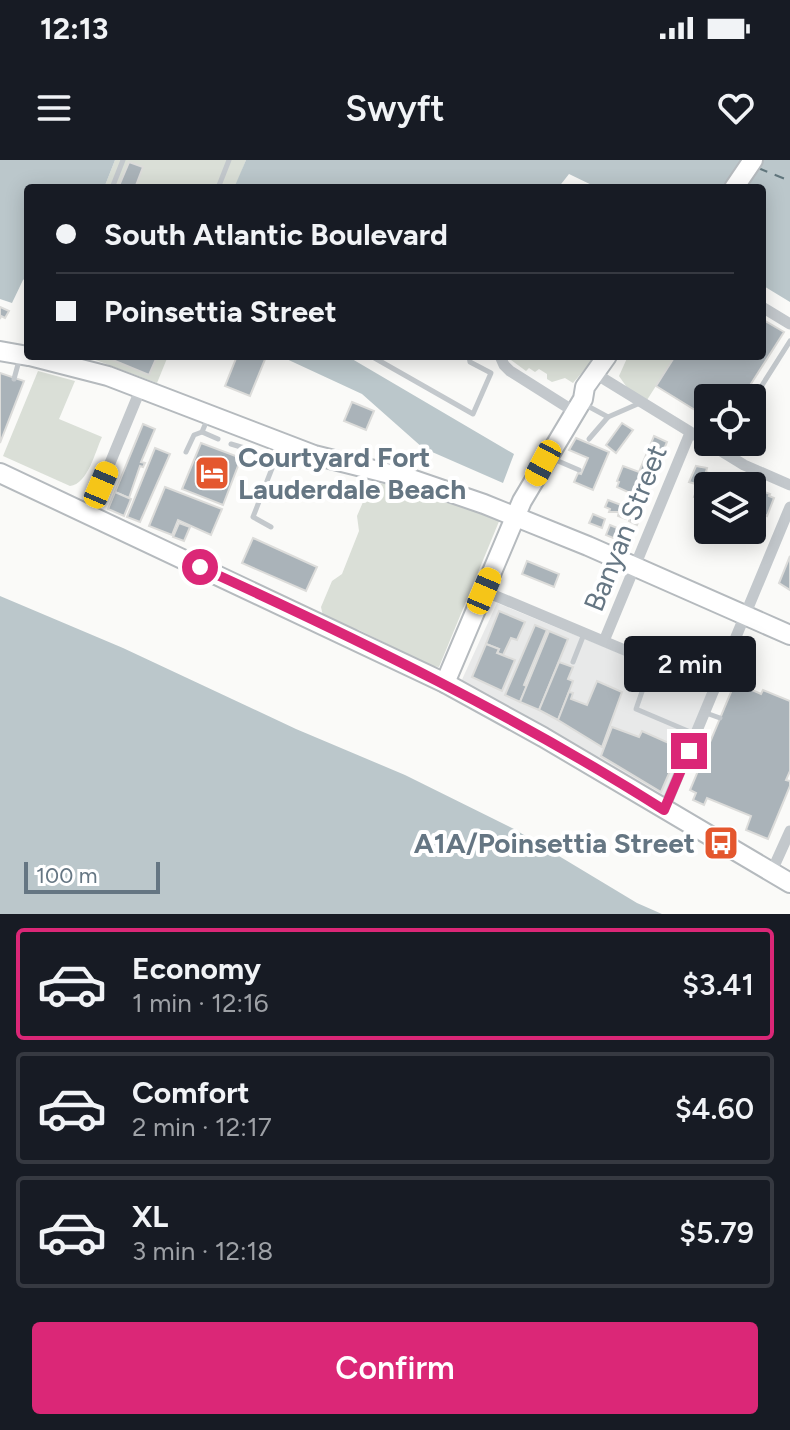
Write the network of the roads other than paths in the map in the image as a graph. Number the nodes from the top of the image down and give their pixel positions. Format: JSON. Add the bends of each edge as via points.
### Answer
{"nodes":[{"id":1,"x":123,"y":160,"type":"edge"},
{"id":2,"x":229,"y":160,"type":"edge"},
{"id":3,"x":740,"y":160,"type":"edge"},
{"id":4,"x":753,"y":160,"type":"edge"},
{"id":5,"x":114,"y":184,"type":"edge"},
{"id":6,"x":220,"y":184,"type":"edge"},
{"id":7,"x":724,"y":184,"type":"edge"},
{"id":8,"x":737,"y":184,"type":"edge"},
{"id":9,"x":766,"y":309,"type":"edge"},
{"id":10,"x":790,"y":324,"type":"edge"},
{"id":11,"x":790,"y":341,"type":"edge"},
{"id":12,"x":0,"y":351,"type":"edge"},
{"id":13,"x":24,"y":355,"type":"edge"},
{"id":14,"x":29,"y":360,"type":"edge"},
{"id":15,"x":48,"y":360,"type":"edge"},
{"id":16,"x":378,"y":360,"type":"edge"},
{"id":17,"x":470,"y":360,"type":"edge"},
{"id":18,"x":502,"y":360,"type":"edge"},
{"id":19,"x":604,"y":360,"type":"edge"},
{"id":20,"x":616,"y":360,"type":"edge"},
{"id":21,"x":491,"y":373,"type":"junction"},
{"id":22,"x":14,"y":379,"type":"dead end"},
{"id":23,"x":604,"y":379,"type":"junction"},
{"id":24,"x":143,"y":384,"type":"junction"},
{"id":25,"x":763,"y":384,"type":"edge"},
{"id":26,"x":641,"y":403,"type":"junction"},
{"id":27,"x":580,"y":404,"type":"junction"},
{"id":28,"x":608,"y":417,"type":"junction"},
{"id":29,"x":206,"y":424,"type":"junction"},
{"id":30,"x":690,"y":433,"type":"junction"},
{"id":31,"x":694,"y":435,"type":"edge"},
{"id":32,"x":218,"y":439,"type":"dead end"},
{"id":33,"x":589,"y":439,"type":"dead end"},
{"id":34,"x":231,"y":444,"type":"dead end"},
{"id":35,"x":281,"y":444,"type":"junction"},
{"id":36,"x":251,"y":450,"type":"dead end"},
{"id":37,"x":186,"y":452,"type":"dead end"},
{"id":38,"x":547,"y":456,"type":"junction"},
{"id":39,"x":736,"y":456,"type":"edge"},
{"id":40,"x":579,"y":470,"type":"dead end"},
{"id":41,"x":0,"y":473,"type":"edge"},
{"id":42,"x":790,"y":485,"type":"edge"},
{"id":43,"x":790,"y":507,"type":"edge"},
{"id":44,"x":89,"y":514,"type":"junction"},
{"id":45,"x":516,"y":516,"type":"junction"},
{"id":46,"x":271,"y":527,"type":"dead end"},
{"id":47,"x":635,"y":567,"type":"junction"},
{"id":48,"x":484,"y":591,"type":"junction"},
{"id":49,"x":746,"y":614,"type":"junction"},
{"id":50,"x":584,"y":633,"type":"junction"},
{"id":51,"x":790,"y":635,"type":"edge"},
{"id":52,"x":604,"y":641,"type":"junction"},
{"id":53,"x":653,"y":661,"type":"junction"},
{"id":54,"x":573,"y":662,"type":"dead end"},
{"id":55,"x":445,"y":683,"type":"junction"},
{"id":56,"x":715,"y":688,"type":"junction"},
{"id":57,"x":705,"y":712,"type":"junction"},
{"id":58,"x":720,"y":718,"type":"dead end"},
{"id":59,"x":696,"y":734,"type":"junction"},
{"id":60,"x":689,"y":751,"type":"junction"},
{"id":61,"x":703,"y":757,"type":"dead end"},
{"id":62,"x":664,"y":810,"type":"junction"},
{"id":63,"x":790,"y":831,"type":"edge"},
{"id":64,"x":771,"y":873,"type":"junction"},
{"id":65,"x":790,"y":883,"type":"edge"}],
"edges":[{"from":1,"to":5,"type":"lane"},
{"from":2,"to":6,"type":"lane"},
{"from":3,"to":7,"type":"main road"},
{"from":4,"to":8,"type":"main road"},
{"from":9,"to":10,"type":"street"},
{"from":11,"to":25,"type":"lane"},
{"from":12,"to":13,"type":"main road"},
{"from":14,"to":22,"type":"lane"},
{"from":15,"to":24,"type":"main road"},
{"from":16,"to":21,"type":"lane","via":[[473,414]]},
{"from":17,"to":21,"type":"lane"},
{"from":18,"to":21,"type":"lane"},
{"from":18,"to":27,"type":"street"},
{"from":19,"to":27,"type":"main road"},
{"from":20,"to":23,"type":"main road"},
{"from":23,"to":26,"type":"street"},
{"from":23,"to":27,"type":"main road"},
{"from":24,"to":29,"type":"main road"},
{"from":24,"to":44,"type":"street"},
{"from":26,"to":28,"type":"lane"},
{"from":26,"to":30,"type":"street"},
{"from":27,"to":28,"type":"lane"},
{"from":27,"to":38,"type":"main road"},
{"from":28,"to":33,"type":"lane"},
{"from":29,"to":32,"type":"lane"},
{"from":29,"to":35,"type":"main road"},
{"from":29,"to":37,"type":"lane"},
{"from":30,"to":31,"type":"street"},
{"from":30,"to":47,"type":"street","name":"Banyan Street"},
{"from":34,"to":36,"type":"lane"},
{"from":35,"to":45,"type":"main road","via":[[427,484]]},
{"from":35,"to":46,"type":"lane","via":[[253,517]]},
{"from":38,"to":40,"type":"lane"},
{"from":38,"to":45,"type":"main road"},
{"from":39,"to":42,"type":"street"},
{"from":41,"to":44,"type":"main road"},
{"from":43,"to":49,"type":"street"},
{"from":44,"to":55,"type":"main road"},
{"from":45,"to":47,"type":"main road"},
{"from":45,"to":48,"type":"main road"},
{"from":47,"to":49,"type":"main road"},
{"from":47,"to":52,"type":"street","name":"Banyan Street"},
{"from":48,"to":50,"type":"street"},
{"from":48,"to":55,"type":"main road"},
{"from":49,"to":51,"type":"main road"},
{"from":49,"to":56,"type":"street"},
{"from":50,"to":52,"type":"street"},
{"from":50,"to":54,"type":"lane"},
{"from":52,"to":53,"type":"street"},
{"from":53,"to":56,"type":"street"},
{"from":53,"to":59,"type":"lane","via":[[636,709]]},
{"from":55,"to":62,"type":"main road"},
{"from":56,"to":57,"type":"street"},
{"from":57,"to":58,"type":"lane"},
{"from":57,"to":59,"type":"street"},
{"from":59,"to":60,"type":"street"},
{"from":60,"to":61,"type":"lane"},
{"from":60,"to":62,"type":"street"},
{"from":62,"to":64,"type":"main road"},
{"from":63,"to":64,"type":"street"},
{"from":64,"to":65,"type":"main road"}]}
